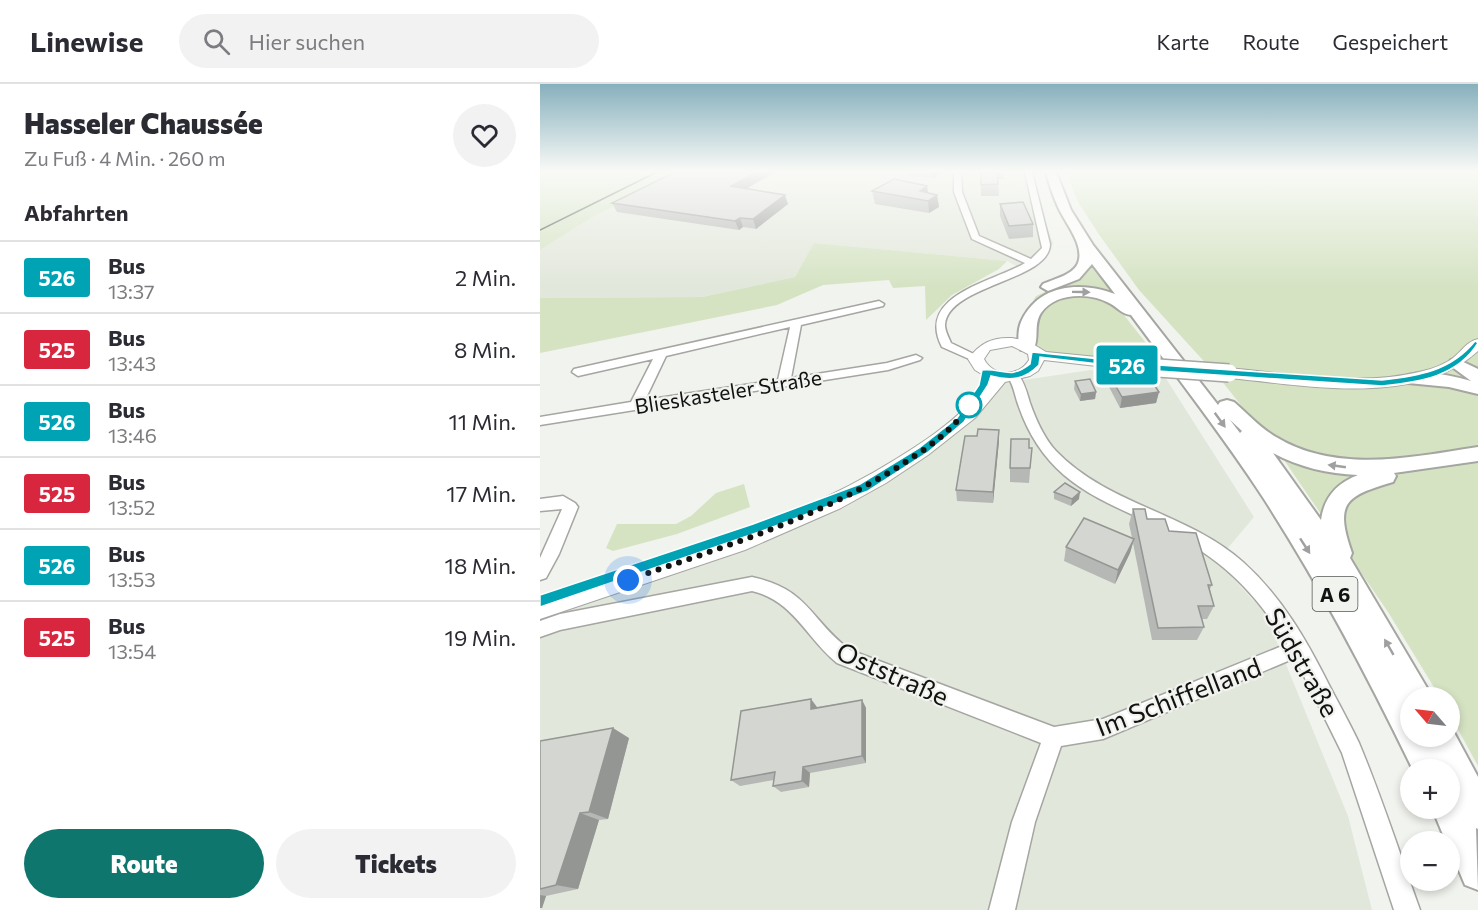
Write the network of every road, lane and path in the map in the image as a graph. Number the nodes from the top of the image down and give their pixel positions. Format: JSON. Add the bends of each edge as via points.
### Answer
{"nodes":[{"id":1,"x":966,"y":211,"type":"edge"},
{"id":2,"x":1037,"y":211,"type":"edge"},
{"id":3,"x":1066,"y":211,"type":"edge"},
{"id":4,"x":1078,"y":211,"type":"edge"},
{"id":5,"x":1080,"y":237,"type":"junction"},
{"id":6,"x":1032,"y":263,"type":"junction"},
{"id":7,"x":879,"y":304,"type":"dead end"},
{"id":8,"x":796,"y":323,"type":"junction"},
{"id":9,"x":1158,"y":341,"type":"junction"},
{"id":10,"x":1008,"y":342,"type":"junction"},
{"id":11,"x":1478,"y":343,"type":"edge"},
{"id":12,"x":662,"y":352,"type":"junction"},
{"id":13,"x":916,"y":358,"type":"dead end"},
{"id":14,"x":1009,"y":364,"type":"junction"},
{"id":15,"x":1453,"y":366,"type":"junction"},
{"id":16,"x":578,"y":372,"type":"dead end"},
{"id":17,"x":1478,"y":377,"type":"edge"},
{"id":18,"x":1414,"y":379,"type":"junction"},
{"id":19,"x":784,"y":381,"type":"junction"},
{"id":20,"x":1478,"y":386,"type":"edge"},
{"id":21,"x":636,"y":406,"type":"junction"},
{"id":22,"x":1227,"y":406,"type":"junction"},
{"id":23,"x":540,"y":421,"type":"edge"},
{"id":24,"x":1478,"y":454,"type":"edge"},
{"id":25,"x":1478,"y":463,"type":"edge"},
{"id":26,"x":864,"y":488,"type":"junction"},
{"id":27,"x":540,"y":505,"type":"edge"},
{"id":28,"x":540,"y":573,"type":"edge"},
{"id":29,"x":1352,"y":582,"type":"junction"},
{"id":30,"x":540,"y":601,"type":"edge"},
{"id":31,"x":540,"y":609,"type":"edge"},
{"id":32,"x":540,"y":629,"type":"edge"},
{"id":33,"x":1301,"y":647,"type":"junction"},
{"id":34,"x":1413,"y":687,"type":"edge"},
{"id":35,"x":1400,"y":711,"type":"edge"},
{"id":36,"x":1054,"y":736,"type":"junction"},
{"id":37,"x":1445,"y":747,"type":"edge"},
{"id":38,"x":1478,"y":812,"type":"edge"},
{"id":39,"x":1454,"y":819,"type":"edge"},
{"id":40,"x":1478,"y":872,"type":"edge"},
{"id":41,"x":1002,"y":910,"type":"edge"},
{"id":42,"x":1407,"y":910,"type":"edge"}],
"edges":[{"from":1,"to":6,"type":"street","via":[[975,237]]},
{"from":2,"to":6,"type":"street","via":[[1047,242],[1041,256]]},
{"from":3,"to":5,"type":"highway","number":"A 6"},
{"from":4,"to":22,"type":"highway","number":"A 6","via":[[1093,235]]},
{"from":5,"to":9,"type":"highway","number":"A 6"},
{"from":5,"to":10,"type":"highway","via":[[1086,253],[1085,265],[1074,276],[1033,296]]},
{"from":6,"to":14,"type":"street","via":[[954,303],[939,323],[946,345]]},
{"from":7,"to":8,"type":"street"},
{"from":8,"to":12,"type":"street"},
{"from":8,"to":19,"type":"street"},
{"from":14,"to":9,"type":"highway","one_way":true,"via":[[1037,306],[1052,296],[1075,291],[1095,293],[1127,308]]},
{"from":9,"to":35,"type":"highway","number":"A 6","one_way":true,"via":[[1224,426],[1284,514],[1354,625]]},
{"from":10,"to":14,"type":"main road"},
{"from":10,"to":14,"type":"main road","via":[[991,344]]},
{"from":11,"to":15,"type":"main road"},
{"from":12,"to":16,"type":"street"},
{"from":12,"to":21,"type":"street"},
{"from":13,"to":19,"type":"street","name":"Blieskasteler Straße","via":[[888,366]]},
{"from":14,"to":18,"type":"main road","bridge":true,"via":[[1102,363],[1368,383]]},
{"from":14,"to":26,"type":"main road","via":[[978,404],[960,420],[923,451]]},
{"from":14,"to":33,"type":"street","name":"Südstraße","via":[[1049,452],[1100,492],[1209,545],[1236,566],[1280,615]]},
{"from":15,"to":17,"type":"highway"},
{"from":15,"to":18,"type":"main road"},
{"from":15,"to":20,"type":"highway"},
{"from":18,"to":20,"type":"highway"},
{"from":19,"to":21,"type":"street","name":"Blieskasteler Straße"},
{"from":21,"to":23,"type":"street","name":"Blieskasteler Straße"},
{"from":24,"to":22,"type":"highway","one_way":true,"via":[[1357,469],[1319,464],[1267,441]]},
{"from":22,"to":29,"type":"highway","number":"A 6"},
{"from":25,"to":29,"type":"highway","via":[[1375,477],[1343,492],[1335,501],[1331,527]]},
{"from":26,"to":30,"type":"main road"},
{"from":26,"to":31,"type":"main road","via":[[759,534]]},
{"from":27,"to":28,"type":"street","via":[[563,502],[570,507]]},
{"from":34,"to":29,"type":"highway","number":"A 6","one_way":true},
{"from":32,"to":36,"type":"street","name":"Oststraße","via":[[674,599],[764,585],[798,604],[830,648],[844,657]]},
{"from":33,"to":36,"type":"street","name":"Im Schiffelland","via":[[1103,729]]},
{"from":33,"to":42,"type":"street","name":"Südstraße","via":[[1355,758]]},
{"from":36,"to":41,"type":"street","via":[[1031,799]]},
{"from":37,"to":38,"type":"highway"},
{"from":39,"to":40,"type":"highway"}]}
